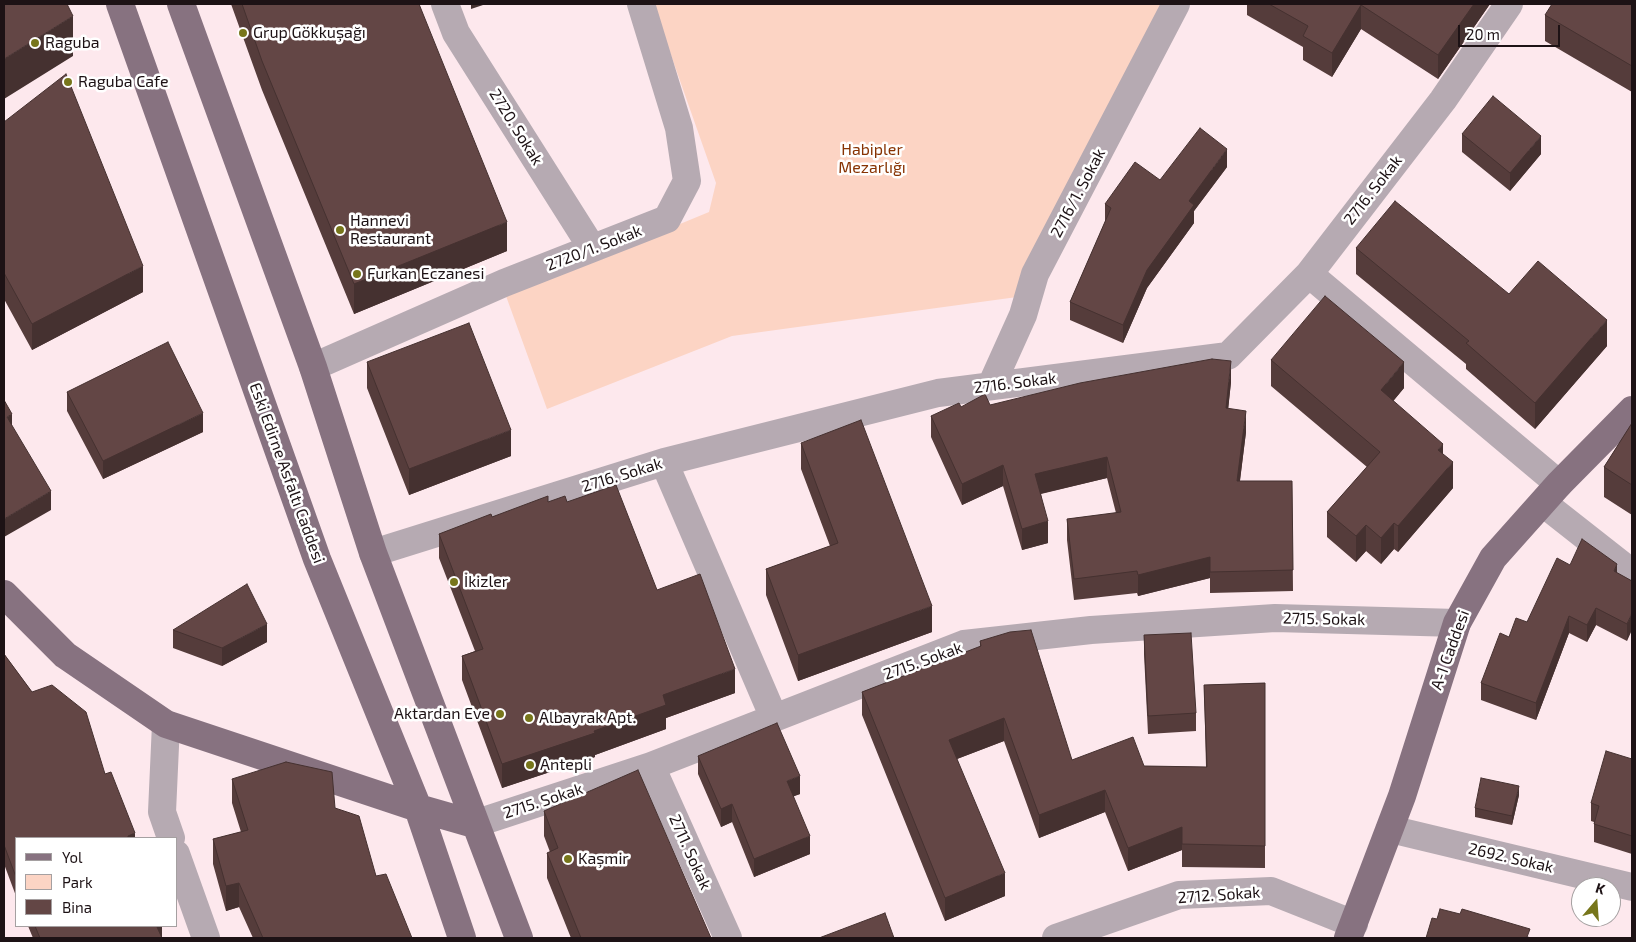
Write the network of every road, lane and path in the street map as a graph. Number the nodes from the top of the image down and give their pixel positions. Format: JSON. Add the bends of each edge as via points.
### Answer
{"nodes":[{"id":1,"x":120,"y":4,"type":"edge"},
{"id":2,"x":181,"y":4,"type":"edge"},
{"id":3,"x":445,"y":4,"type":"edge"},
{"id":4,"x":640,"y":4,"type":"edge"},
{"id":5,"x":1176,"y":4,"type":"edge"},
{"id":6,"x":1509,"y":4,"type":"edge"},
{"id":7,"x":592,"y":248,"type":"junction"},
{"id":8,"x":1309,"y":274,"type":"junction"},
{"id":9,"x":313,"y":367,"type":"junction"},
{"id":10,"x":991,"y":386,"type":"junction"},
{"id":11,"x":1632,"y":410,"type":"edge"},
{"id":12,"x":664,"y":462,"type":"junction"},
{"id":13,"x":1551,"y":493,"type":"junction"},
{"id":14,"x":372,"y":553,"type":"junction"},
{"id":15,"x":1632,"y":573,"type":"edge"},
{"id":16,"x":4,"y":594,"type":"edge"},
{"id":17,"x":1457,"y":622,"type":"junction"},
{"id":18,"x":774,"y":718,"type":"junction"},
{"id":19,"x":166,"y":724,"type":"junction"},
{"id":20,"x":651,"y":766,"type":"junction"},
{"id":21,"x":418,"y":808,"type":"junction"},
{"id":22,"x":474,"y":824,"type":"junction"},
{"id":23,"x":1390,"y":829,"type":"junction"},
{"id":24,"x":171,"y":837,"type":"edge"},
{"id":25,"x":178,"y":860,"type":"edge"},
{"id":26,"x":1632,"y":887,"type":"edge"},
{"id":27,"x":1351,"y":931,"type":"edge"},
{"id":28,"x":206,"y":938,"type":"edge"},
{"id":29,"x":462,"y":938,"type":"edge"},
{"id":30,"x":519,"y":938,"type":"edge"},
{"id":31,"x":728,"y":938,"type":"edge"},
{"id":32,"x":1056,"y":938,"type":"edge"}],
"edges":[{"from":1,"to":21,"type":"main road","name":"Eski Edirne Asfaltı Caddesi","via":[[317,559]]},
{"from":2,"to":9,"type":"main road"},
{"from":3,"to":7,"type":"street","name":"2720. Sokak","via":[[456,33]]},
{"from":4,"to":7,"type":"street","name":"2720/1. Sokak","via":[[679,128],[687,181],[667,219]]},
{"from":5,"to":10,"type":"street","name":"2716/1. Sokak","via":[[1035,274],[1023,315]]},
{"from":6,"to":8,"type":"street","name":"2716. Sokak","via":[[1443,100]]},
{"from":7,"to":9,"type":"street","name":"2720/1. Sokak"},
{"from":8,"to":10,"type":"street","name":"2716. Sokak","via":[[1228,356]]},
{"from":8,"to":13,"type":"street"},
{"from":9,"to":14,"type":"main road"},
{"from":10,"to":12,"type":"street","name":"2716. Sokak","via":[[938,393]]},
{"from":11,"to":13,"type":"main road","name":"A-1 Caddesi"},
{"from":12,"to":14,"type":"street","name":"2716. Sokak"},
{"from":12,"to":18,"type":"street"},
{"from":13,"to":15,"type":"street"},
{"from":13,"to":17,"type":"main road","name":"A-1 Caddesi","via":[[1492,558]]},
{"from":14,"to":22,"type":"main road"},
{"from":16,"to":19,"type":"main road","via":[[65,654]]},
{"from":17,"to":18,"type":"street","name":"2715. Sokak","via":[[1275,618],[1091,630],[964,644]]},
{"from":17,"to":23,"type":"main road","name":"A-1 Caddesi"},
{"from":18,"to":20,"type":"street","name":"2715. Sokak"},
{"from":19,"to":21,"type":"main road"},
{"from":19,"to":24,"type":"street","via":[[162,812]]},
{"from":20,"to":22,"type":"street","name":"2715. Sokak"},
{"from":20,"to":31,"type":"street","name":"2711. Sokak"},
{"from":21,"to":22,"type":"main road"},
{"from":21,"to":29,"type":"main road","name":"Eski Edirne Asfaltı Caddesi"},
{"from":22,"to":30,"type":"main road"},
{"from":23,"to":26,"type":"street","name":"2692. Sokak"},
{"from":23,"to":27,"type":"main road","name":"A-1 Caddesi"},
{"from":25,"to":28,"type":"street"},
{"from":27,"to":32,"type":"street","name":"2712. Sokak","via":[[1271,891],[1179,895]]}]}
